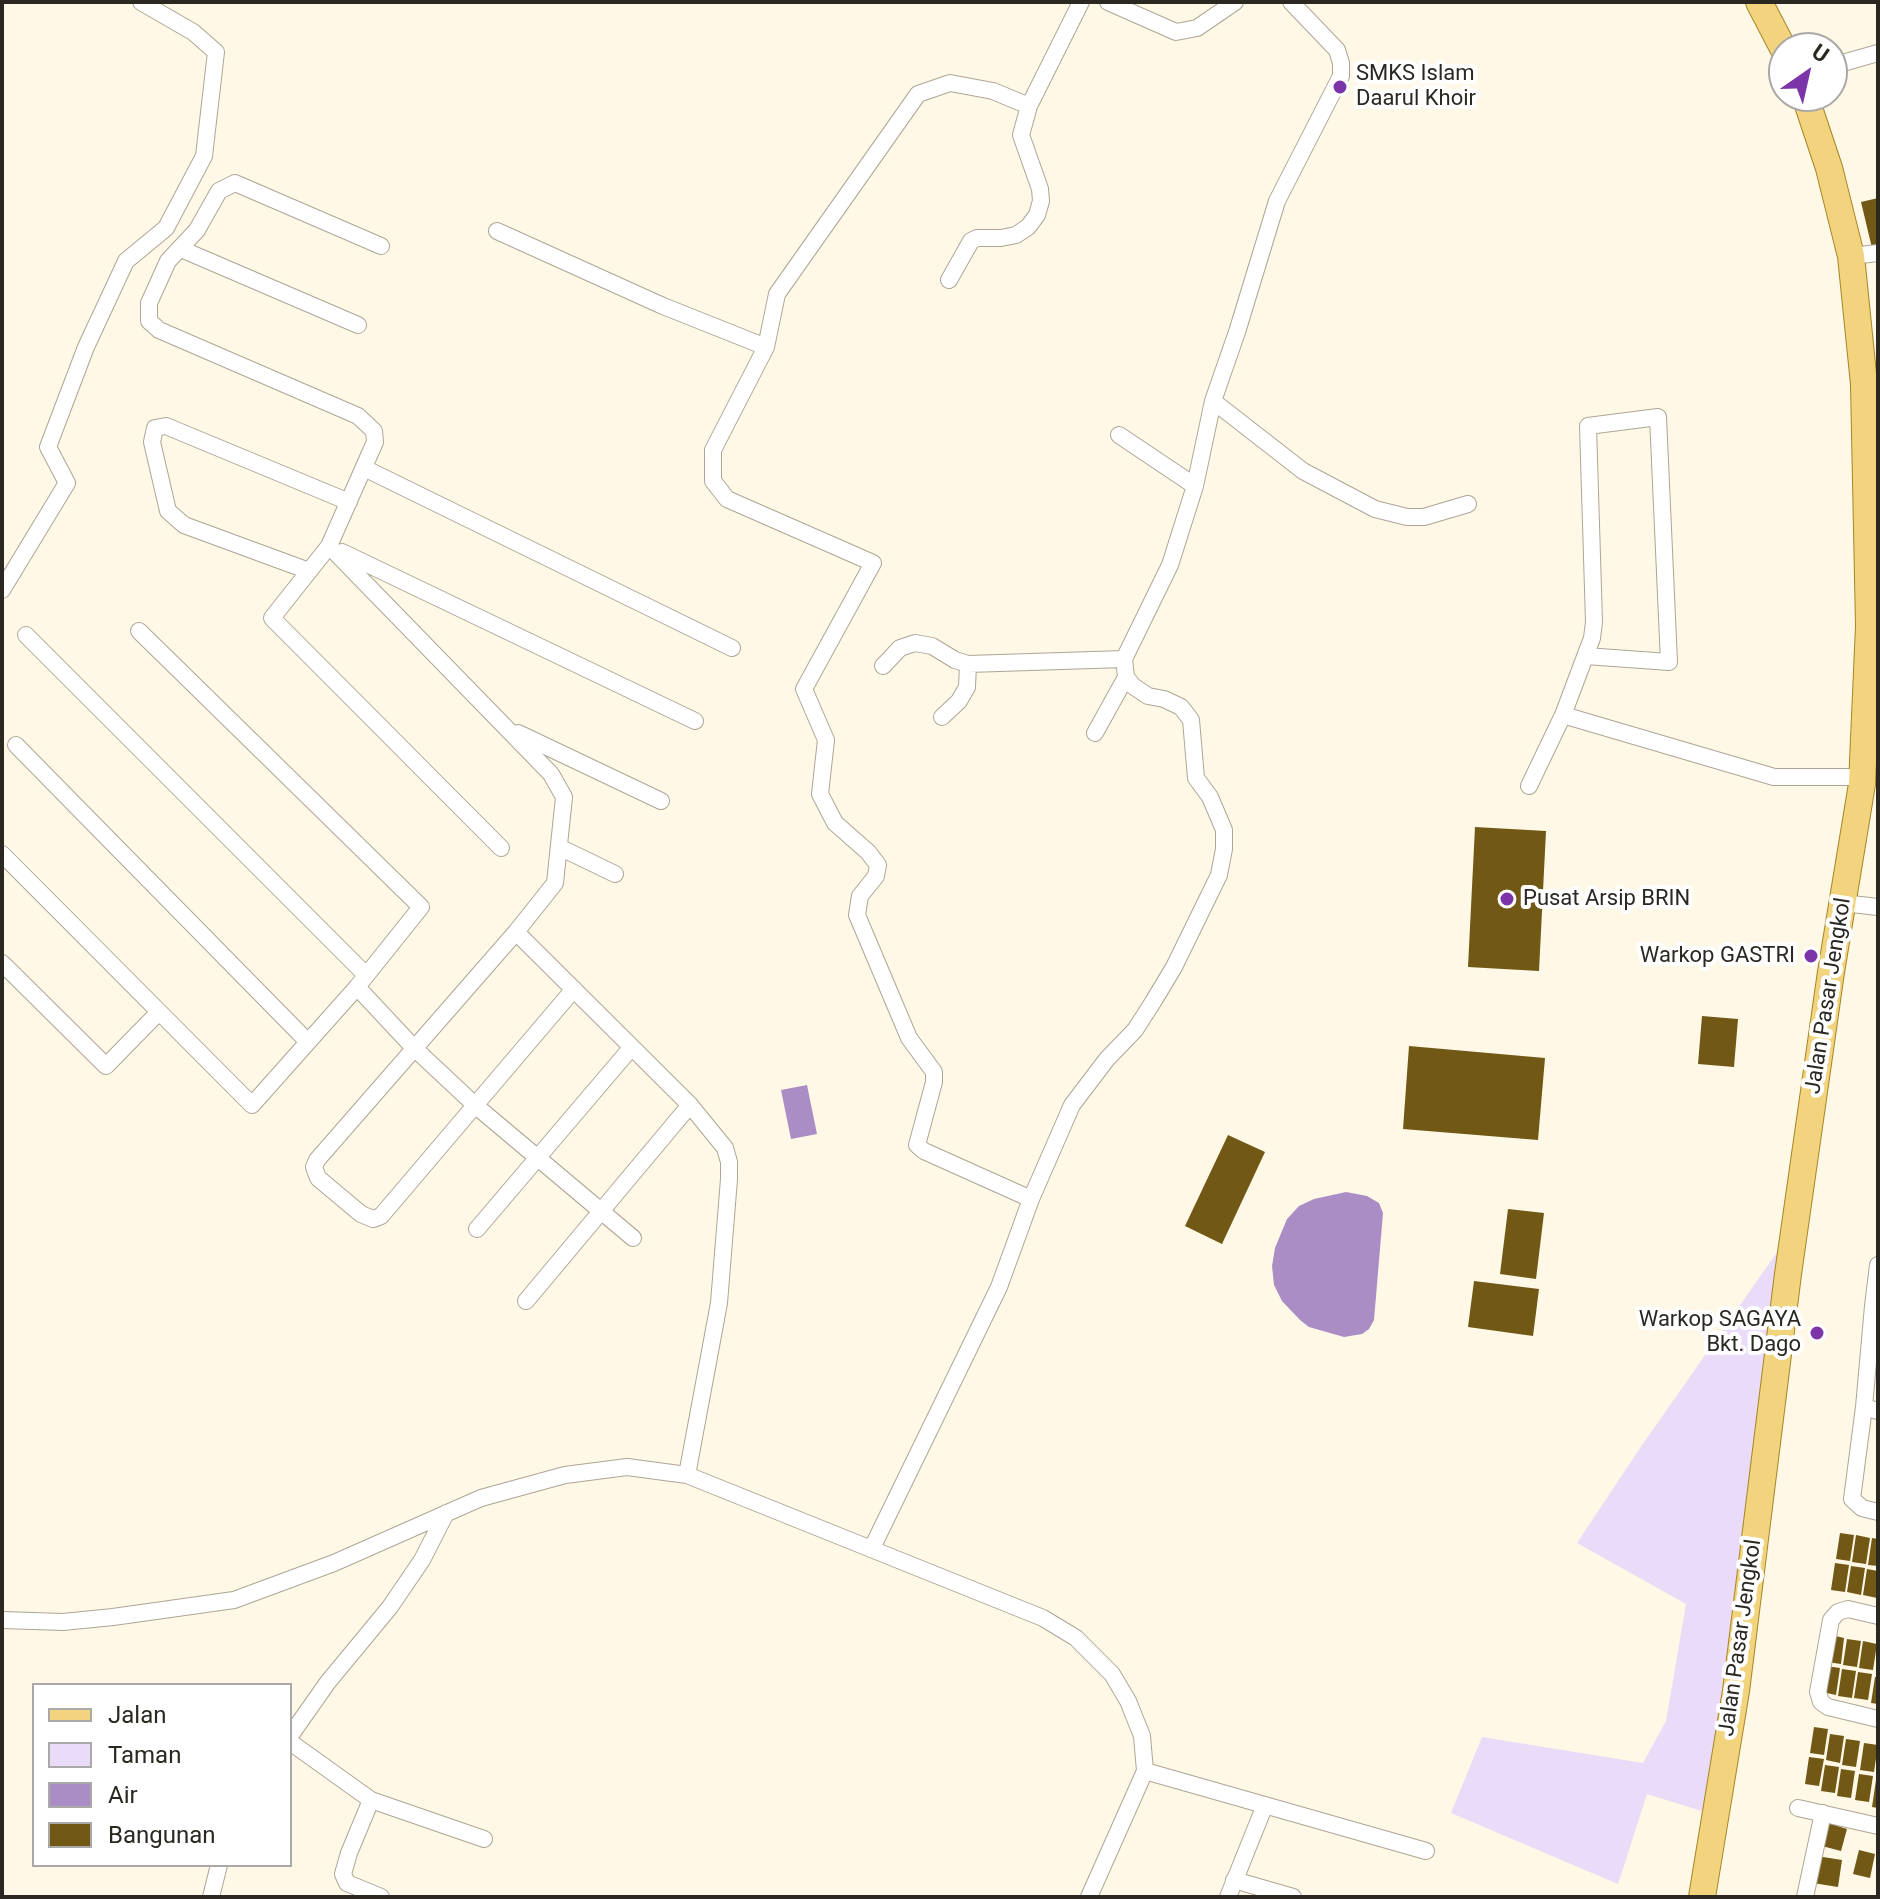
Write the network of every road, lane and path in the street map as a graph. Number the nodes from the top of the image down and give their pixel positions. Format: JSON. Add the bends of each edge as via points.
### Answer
{"nodes":[{"id":1,"x":141,"y":2,"type":"edge"},
{"id":2,"x":1081,"y":2,"type":"edge"},
{"id":3,"x":1108,"y":2,"type":"edge"},
{"id":4,"x":1235,"y":2,"type":"edge"},
{"id":5,"x":1291,"y":2,"type":"edge"},
{"id":6,"x":1759,"y":2,"type":"edge"},
{"id":7,"x":1775,"y":32,"type":"edge"},
{"id":8,"x":1878,"y":53,"type":"edge"},
{"id":9,"x":1848,"y":61,"type":"edge"},
{"id":10,"x":1029,"y":106,"type":"junction"},
{"id":11,"x":1810,"y":112,"type":"edge"},
{"id":12,"x":497,"y":231,"type":"dead end"},
{"id":13,"x":381,"y":246,"type":"dead end"},
{"id":14,"x":181,"y":249,"type":"junction"},
{"id":15,"x":1878,"y":253,"type":"edge"},
{"id":16,"x":1851,"y":256,"type":"junction"},
{"id":17,"x":949,"y":280,"type":"dead end"},
{"id":18,"x":358,"y":325,"type":"dead end"},
{"id":19,"x":766,"y":347,"type":"junction"},
{"id":20,"x":1213,"y":401,"type":"junction"},
{"id":21,"x":1119,"y":435,"type":"dead end"},
{"id":22,"x":364,"y":468,"type":"junction"},
{"id":23,"x":1195,"y":486,"type":"junction"},
{"id":24,"x":349,"y":502,"type":"junction"},
{"id":25,"x":1468,"y":504,"type":"dead end"},
{"id":26,"x":329,"y":546,"type":"junction"},
{"id":27,"x":309,"y":571,"type":"junction"},
{"id":28,"x":2,"y":590,"type":"edge"},
{"id":29,"x":1873,"y":626,"type":"edge"},
{"id":30,"x":139,"y":631,"type":"dead end"},
{"id":31,"x":26,"y":635,"type":"dead end"},
{"id":32,"x":732,"y":648,"type":"dead end"},
{"id":33,"x":1586,"y":656,"type":"junction"},
{"id":34,"x":1124,"y":659,"type":"junction"},
{"id":35,"x":968,"y":664,"type":"junction"},
{"id":36,"x":883,"y":666,"type":"dead end"},
{"id":37,"x":1126,"y":677,"type":"junction"},
{"id":38,"x":1563,"y":715,"type":"junction"},
{"id":39,"x":942,"y":717,"type":"dead end"},
{"id":40,"x":695,"y":721,"type":"dead end"},
{"id":41,"x":506,"y":728,"type":"junction"},
{"id":42,"x":1095,"y":733,"type":"dead end"},
{"id":43,"x":16,"y":745,"type":"dead end"},
{"id":44,"x":1862,"y":777,"type":"junction"},
{"id":45,"x":1529,"y":786,"type":"dead end"},
{"id":46,"x":661,"y":801,"type":"dead end"},
{"id":47,"x":559,"y":847,"type":"junction"},
{"id":48,"x":501,"y":848,"type":"dead end"},
{"id":49,"x":2,"y":854,"type":"edge"},
{"id":50,"x":615,"y":874,"type":"dead end"},
{"id":51,"x":1878,"y":897,"type":"edge"},
{"id":52,"x":1843,"y":903,"type":"junction"},
{"id":53,"x":1878,"y":907,"type":"edge"},
{"id":54,"x":516,"y":932,"type":"junction"},
{"id":55,"x":2,"y":963,"type":"edge"},
{"id":56,"x":362,"y":981,"type":"junction"},
{"id":57,"x":574,"y":989,"type":"junction"},
{"id":58,"x":159,"y":1012,"type":"junction"},
{"id":59,"x":308,"y":1042,"type":"junction"},
{"id":60,"x":414,"y":1048,"type":"junction"},
{"id":61,"x":631,"y":1048,"type":"junction"},
{"id":62,"x":690,"y":1105,"type":"junction"},
{"id":63,"x":476,"y":1106,"type":"junction"},
{"id":64,"x":537,"y":1158,"type":"junction"},
{"id":65,"x":1031,"y":1199,"type":"junction"},
{"id":66,"x":601,"y":1211,"type":"junction"},
{"id":67,"x":477,"y":1229,"type":"dead end"},
{"id":68,"x":633,"y":1238,"type":"dead end"},
{"id":69,"x":1878,"y":1265,"type":"edge"},
{"id":70,"x":526,"y":1301,"type":"dead end"},
{"id":71,"x":1876,"y":1307,"type":"edge"},
{"id":72,"x":1871,"y":1409,"type":"edge"},
{"id":73,"x":687,"y":1475,"type":"junction"},
{"id":74,"x":1878,"y":1512,"type":"edge"},
{"id":75,"x":446,"y":1513,"type":"junction"},
{"id":76,"x":872,"y":1548,"type":"junction"},
{"id":77,"x":1878,"y":1616,"type":"edge"},
{"id":78,"x":2,"y":1620,"type":"edge"},
{"id":79,"x":1878,"y":1719,"type":"edge"},
{"id":80,"x":292,"y":1733,"type":"edge"},
{"id":81,"x":292,"y":1743,"type":"edge"},
{"id":82,"x":1145,"y":1771,"type":"junction"},
{"id":83,"x":371,"y":1800,"type":"junction"},
{"id":84,"x":1265,"y":1805,"type":"junction"},
{"id":85,"x":1798,"y":1808,"type":"dead end"},
{"id":86,"x":1823,"y":1813,"type":"junction"},
{"id":87,"x":1878,"y":1826,"type":"edge"},
{"id":88,"x":484,"y":1839,"type":"dead end"},
{"id":89,"x":1426,"y":1851,"type":"dead end"},
{"id":90,"x":218,"y":1867,"type":"edge"},
{"id":91,"x":1234,"y":1880,"type":"junction"},
{"id":92,"x":377,"y":1896,"type":"edge"},
{"id":93,"x":211,"y":1897,"type":"edge"},
{"id":94,"x":1089,"y":1897,"type":"edge"},
{"id":95,"x":1228,"y":1897,"type":"edge"},
{"id":96,"x":1293,"y":1897,"type":"edge"},
{"id":97,"x":1702,"y":1897,"type":"edge"},
{"id":98,"x":1805,"y":1897,"type":"edge"}],
"edges":[{"from":1,"to":28,"type":"street","via":[[216,52],[204,156],[166,228],[126,261],[48,447],[67,483]]},
{"from":2,"to":10,"type":"street"},
{"from":3,"to":4,"type":"street","via":[[1176,32],[1197,28]]},
{"from":5,"to":20,"type":"street","via":[[1337,50],[1341,76],[1277,201]]},
{"from":6,"to":7,"type":"main road"},
{"from":8,"to":9,"type":"street"},
{"from":10,"to":17,"type":"street","via":[[1021,135],[1040,189],[1037,215],[1016,235],[971,241]]},
{"from":10,"to":19,"type":"street","via":[[993,91],[950,83],[918,94],[777,294]]},
{"from":11,"to":16,"type":"main road","name":"Jalan Pasar Jengkol"},
{"from":12,"to":19,"type":"street"},
{"from":13,"to":14,"type":"street","via":[[235,183],[219,191]]},
{"from":14,"to":18,"type":"street"},
{"from":14,"to":22,"type":"street","via":[[168,261],[149,303],[149,321],[159,330],[358,416],[374,431]]},
{"from":15,"to":16,"type":"street"},
{"from":16,"to":29,"type":"main road","name":"Jalan Pasar Jengkol","via":[[1864,384]]},
{"from":19,"to":65,"type":"street","via":[[713,450],[713,481],[727,499],[873,563],[804,689],[826,740],[820,794],[835,823],[878,865],[860,896],[857,915],[909,1038],[934,1072],[917,1145]]},
{"from":20,"to":23,"type":"street"},
{"from":20,"to":25,"type":"street","via":[[1303,471],[1375,509],[1424,517]]},
{"from":21,"to":23,"type":"street"},
{"from":22,"to":24,"type":"street"},
{"from":22,"to":32,"type":"street"},
{"from":23,"to":34,"type":"street","via":[[1170,565]]},
{"from":24,"to":26,"type":"street"},
{"from":24,"to":27,"type":"street","via":[[166,426],[155,428],[152,442],[168,511],[184,525]]},
{"from":26,"to":27,"type":"street"},
{"from":26,"to":40,"type":"street"},
{"from":26,"to":41,"type":"street"},
{"from":27,"to":48,"type":"street","via":[[272,618]]},
{"from":29,"to":44,"type":"main road","name":"Jalan Pasar Jengkol"},
{"from":30,"to":56,"type":"street","via":[[421,907]]},
{"from":31,"to":56,"type":"street"},
{"from":33,"to":33,"type":"street","via":[[1669,662],[1658,417],[1588,426],[1594,622]]},
{"from":33,"to":38,"type":"street"},
{"from":34,"to":35,"type":"street"},
{"from":34,"to":37,"type":"street"},
{"from":35,"to":36,"type":"street","via":[[915,643],[900,648]]},
{"from":35,"to":39,"type":"street","via":[[967,687]]},
{"from":37,"to":42,"type":"street"},
{"from":37,"to":65,"type":"street","via":[[1148,696],[1188,713],[1196,778],[1220,817],[1224,849],[1219,875],[1174,967],[1135,1030],[1072,1105]]},
{"from":38,"to":44,"type":"street","via":[[1774,777]]},
{"from":38,"to":45,"type":"street"},
{"from":41,"to":46,"type":"street"},
{"from":41,"to":47,"type":"street","via":[[551,774],[564,797]]},
{"from":43,"to":59,"type":"street"},
{"from":44,"to":52,"type":"main road","name":"Jalan Pasar Jengkol"},
{"from":47,"to":50,"type":"street"},
{"from":47,"to":54,"type":"street","via":[[555,883]]},
{"from":49,"to":58,"type":"street"},
{"from":51,"to":53,"type":"street"},
{"from":52,"to":53,"type":"street"},
{"from":52,"to":97,"type":"main road","name":"Jalan Pasar Jengkol","via":[[1788,1274],[1736,1691]]},
{"from":54,"to":57,"type":"street"},
{"from":54,"to":60,"type":"street"},
{"from":55,"to":58,"type":"street","via":[[106,1066]]},
{"from":56,"to":59,"type":"street"},
{"from":56,"to":60,"type":"street"},
{"from":57,"to":61,"type":"street"},
{"from":57,"to":63,"type":"street"},
{"from":58,"to":59,"type":"street","via":[[252,1105]]},
{"from":60,"to":63,"type":"street"},
{"from":60,"to":63,"type":"street","via":[[317,1160],[318,1178],[361,1214],[381,1216]]},
{"from":61,"to":62,"type":"street"},
{"from":61,"to":64,"type":"street"},
{"from":62,"to":66,"type":"street"},
{"from":62,"to":73,"type":"street","via":[[725,1148],[729,1179],[719,1303]]},
{"from":63,"to":64,"type":"street"},
{"from":64,"to":66,"type":"street"},
{"from":64,"to":67,"type":"street"},
{"from":65,"to":76,"type":"street","via":[[999,1287]]},
{"from":66,"to":68,"type":"street"},
{"from":66,"to":70,"type":"street"},
{"from":69,"to":71,"type":"street"},
{"from":71,"to":72,"type":"street"},
{"from":72,"to":74,"type":"street","via":[[1852,1499]]},
{"from":73,"to":75,"type":"street","via":[[597,1469],[481,1498]]},
{"from":73,"to":76,"type":"street"},
{"from":75,"to":78,"type":"street","via":[[234,1600],[63,1622]]},
{"from":75,"to":80,"type":"street","via":[[390,1607]]},
{"from":76,"to":82,"type":"street","via":[[1043,1618],[1076,1638],[1112,1674],[1128,1701],[1142,1736]]},
{"from":77,"to":79,"type":"street","via":[[1848,1609],[1831,1620],[1818,1692],[1828,1707]]},
{"from":81,"to":83,"type":"street"},
{"from":82,"to":84,"type":"street"},
{"from":82,"to":94,"type":"street"},
{"from":83,"to":88,"type":"street"},
{"from":83,"to":92,"type":"street","via":[[343,1874],[347,1883]]},
{"from":84,"to":89,"type":"street"},
{"from":84,"to":91,"type":"street"},
{"from":85,"to":86,"type":"street"},
{"from":86,"to":87,"type":"street"},
{"from":86,"to":98,"type":"street"},
{"from":90,"to":93,"type":"street"},
{"from":91,"to":95,"type":"street"},
{"from":91,"to":96,"type":"street"}]}
